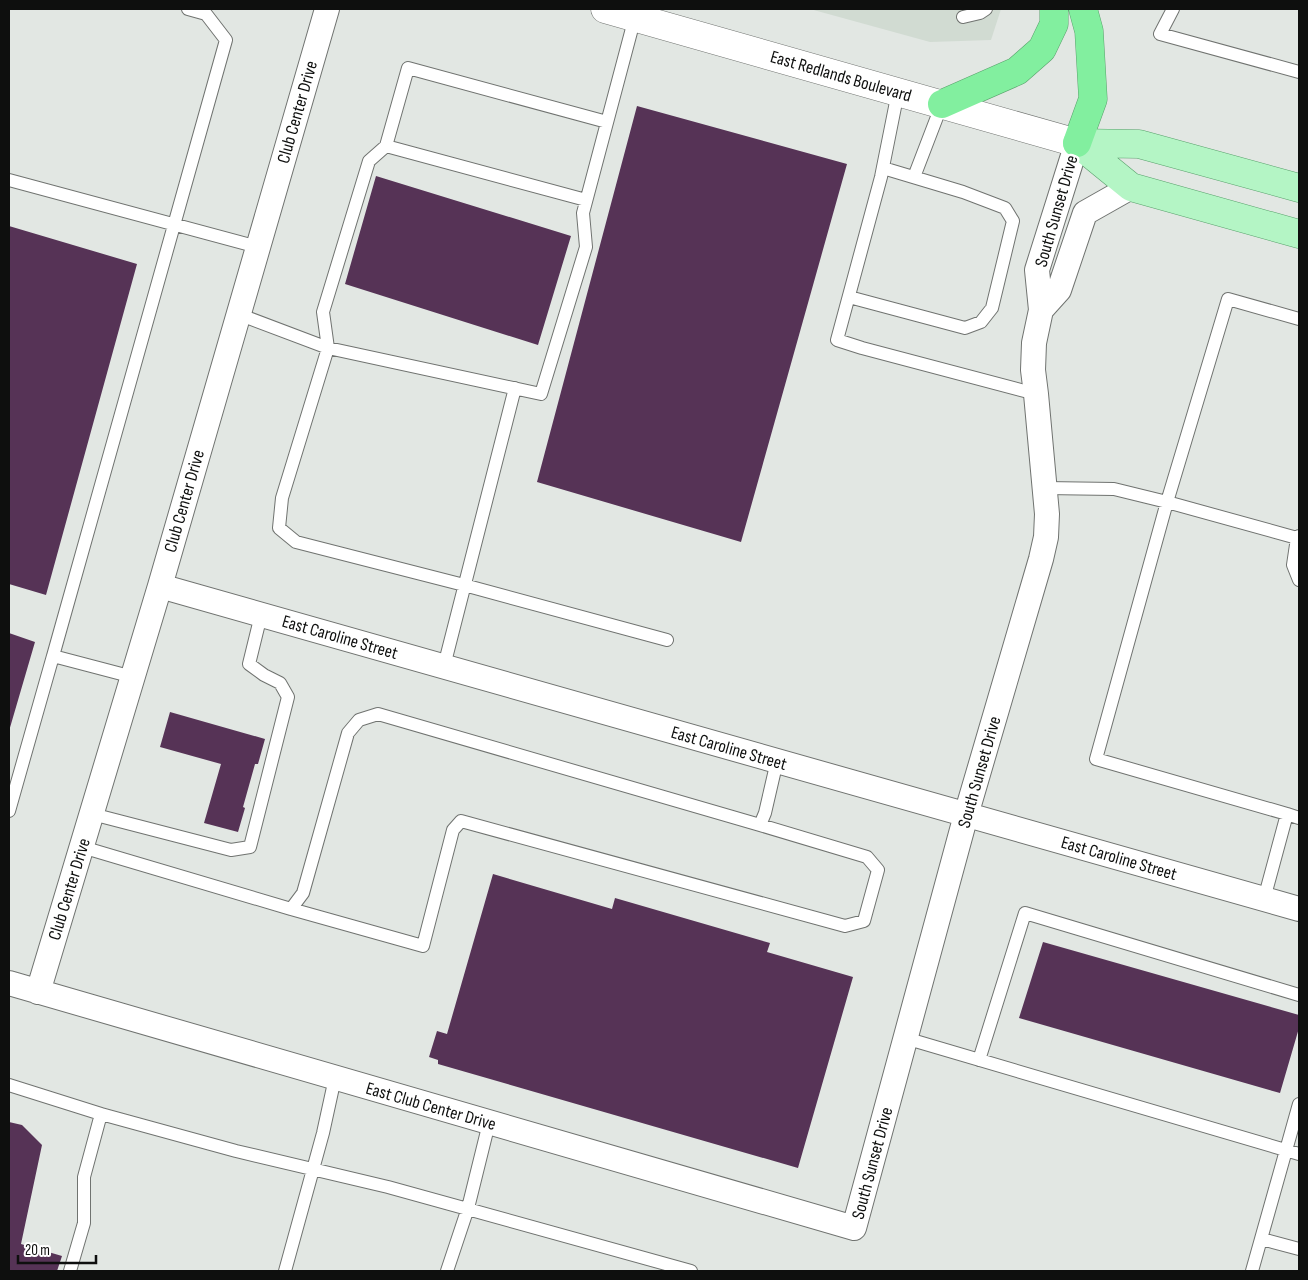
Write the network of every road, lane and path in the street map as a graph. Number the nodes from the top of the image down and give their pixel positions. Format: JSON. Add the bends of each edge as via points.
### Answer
{"nodes":[{"id":1,"x":188,"y":9,"type":"edge"},
{"id":2,"x":327,"y":9,"type":"edge"},
{"id":3,"x":605,"y":9,"type":"edge"},
{"id":4,"x":986,"y":9,"type":"edge"},
{"id":5,"x":1054,"y":9,"type":"edge"},
{"id":6,"x":1083,"y":9,"type":"edge"},
{"id":7,"x":1173,"y":9,"type":"edge"},
{"id":8,"x":635,"y":17,"type":"junction"},
{"id":9,"x":963,"y":17,"type":"dead end"},
{"id":10,"x":1299,"y":72,"type":"edge"},
{"id":11,"x":898,"y":92,"type":"junction"},
{"id":12,"x":942,"y":104,"type":"junction"},
{"id":13,"x":607,"y":122,"type":"junction"},
{"id":14,"x":1077,"y":143,"type":"junction"},
{"id":15,"x":386,"y":146,"type":"junction"},
{"id":16,"x":883,"y":168,"type":"junction"},
{"id":17,"x":914,"y":177,"type":"junction"},
{"id":18,"x":9,"y":180,"type":"edge"},
{"id":19,"x":1131,"y":187,"type":"junction"},
{"id":20,"x":1299,"y":188,"type":"edge"},
{"id":21,"x":586,"y":200,"type":"junction"},
{"id":22,"x":174,"y":225,"type":"junction"},
{"id":23,"x":1299,"y":234,"type":"edge"},
{"id":24,"x":258,"y":247,"type":"junction"},
{"id":25,"x":849,"y":297,"type":"junction"},
{"id":26,"x":1041,"y":310,"type":"junction"},
{"id":27,"x":238,"y":314,"type":"junction"},
{"id":28,"x":1299,"y":319,"type":"edge"},
{"id":29,"x":328,"y":348,"type":"junction"},
{"id":30,"x":515,"y":388,"type":"junction"},
{"id":31,"x":1036,"y":394,"type":"junction"},
{"id":32,"x":1045,"y":488,"type":"junction"},
{"id":33,"x":1167,"y":502,"type":"junction"},
{"id":34,"x":1298,"y":537,"type":"edge"},
{"id":35,"x":1299,"y":580,"type":"edge"},
{"id":36,"x":464,"y":585,"type":"junction"},
{"id":37,"x":160,"y":586,"type":"junction"},
{"id":38,"x":261,"y":615,"type":"junction"},
{"id":39,"x":667,"y":640,"type":"dead end"},
{"id":40,"x":53,"y":656,"type":"junction"},
{"id":41,"x":444,"y":666,"type":"junction"},
{"id":42,"x":132,"y":677,"type":"junction"},
{"id":43,"x":777,"y":761,"type":"junction"},
{"id":44,"x":9,"y":811,"type":"edge"},
{"id":45,"x":92,"y":814,"type":"junction"},
{"id":46,"x":966,"y":815,"type":"junction"},
{"id":47,"x":1293,"y":816,"type":"edge"},
{"id":48,"x":760,"y":825,"type":"junction"},
{"id":49,"x":82,"y":847,"type":"junction"},
{"id":50,"x":1264,"y":899,"type":"junction"},
{"id":51,"x":291,"y":909,"type":"junction"},
{"id":52,"x":1299,"y":909,"type":"edge"},
{"id":53,"x":9,"y":983,"type":"edge"},
{"id":54,"x":38,"y":992,"type":"junction"},
{"id":55,"x":1299,"y":995,"type":"edge"},
{"id":56,"x":905,"y":1038,"type":"junction"},
{"id":57,"x":979,"y":1060,"type":"junction"},
{"id":58,"x":335,"y":1078,"type":"junction"},
{"id":59,"x":9,"y":1085,"type":"edge"},
{"id":60,"x":1299,"y":1104,"type":"edge"},
{"id":61,"x":102,"y":1114,"type":"junction"},
{"id":62,"x":489,"y":1122,"type":"junction"},
{"id":63,"x":1286,"y":1150,"type":"junction"},
{"id":64,"x":1299,"y":1154,"type":"edge"},
{"id":65,"x":313,"y":1168,"type":"junction"},
{"id":66,"x":468,"y":1208,"type":"junction"},
{"id":67,"x":854,"y":1228,"type":"joint"},
{"id":68,"x":1262,"y":1239,"type":"junction"},
{"id":69,"x":1299,"y":1250,"type":"edge"},
{"id":70,"x":70,"y":1271,"type":"edge"},
{"id":71,"x":285,"y":1271,"type":"edge"},
{"id":72,"x":447,"y":1271,"type":"edge"},
{"id":73,"x":691,"y":1271,"type":"edge"},
{"id":74,"x":1252,"y":1271,"type":"edge"}],
"edges":[{"from":1,"to":22,"type":"lane","via":[[206,14],[226,40]]},
{"from":2,"to":24,"type":"street","name":"Club Center Drive"},
{"from":3,"to":8,"type":"main road","name":"East Redlands Boulevard"},
{"from":4,"to":9,"type":"lane"},
{"from":5,"to":12,"type":"highway","via":[[1054,24],[1042,49],[1017,71]]},
{"from":6,"to":14,"type":"highway","via":[[1089,30],[1093,100]]},
{"from":7,"to":10,"type":"lane","via":[[1160,34]]},
{"from":8,"to":11,"type":"main road","name":"East Redlands Boulevard"},
{"from":8,"to":13,"type":"lane"},
{"from":11,"to":12,"type":"main road","name":"East Redlands Boulevard"},
{"from":11,"to":16,"type":"lane"},
{"from":12,"to":14,"type":"main road","name":"East Redlands Boulevard"},
{"from":12,"to":17,"type":"lane"},
{"from":13,"to":15,"type":"lane","via":[[408,68]]},
{"from":13,"to":21,"type":"lane"},
{"from":14,"to":19,"type":"main road","name":"East Redlands Boulevard"},
{"from":14,"to":20,"type":"main road","name":"East Redlands Boulevard","via":[[1139,144]]},
{"from":14,"to":26,"type":"street","name":"South Sunset Drive","via":[[1037,270]]},
{"from":15,"to":21,"type":"lane"},
{"from":15,"to":29,"type":"lane","via":[[369,160],[323,312]]},
{"from":16,"to":17,"type":"lane"},
{"from":16,"to":25,"type":"lane"},
{"from":17,"to":25,"type":"lane","via":[[1005,208],[1013,221],[992,308],[981,322],[965,328]]},
{"from":18,"to":22,"type":"lane"},
{"from":19,"to":23,"type":"main road","name":"East Redlands Boulevard"},
{"from":19,"to":26,"type":"street","name":"South Sunset Drive","via":[[1085,213],[1059,290]]},
{"from":21,"to":30,"type":"lane","via":[[583,213],[586,247],[542,394]]},
{"from":22,"to":24,"type":"lane"},
{"from":22,"to":40,"type":"lane"},
{"from":24,"to":27,"type":"street","name":"Club Center Drive"},
{"from":25,"to":31,"type":"lane","via":[[837,340]]},
{"from":26,"to":31,"type":"street","name":"South Sunset Drive","via":[[1034,343]]},
{"from":27,"to":29,"type":"lane"},
{"from":27,"to":37,"type":"street","name":"Club Center Drive"},
{"from":28,"to":33,"type":"lane","via":[[1228,299]]},
{"from":29,"to":30,"type":"lane"},
{"from":29,"to":36,"type":"lane","via":[[282,498],[280,528],[296,542]]},
{"from":30,"to":36,"type":"lane"},
{"from":31,"to":32,"type":"street","name":"South Sunset Drive"},
{"from":32,"to":33,"type":"lane","via":[[1114,489]]},
{"from":32,"to":46,"type":"street","name":"South Sunset Drive","via":[[1046,537],[1041,559]]},
{"from":33,"to":34,"type":"lane"},
{"from":33,"to":47,"type":"lane","via":[[1096,759]]},
{"from":34,"to":35,"type":"lane","via":[[1293,565]]},
{"from":36,"to":39,"type":"lane"},
{"from":36,"to":41,"type":"lane"},
{"from":37,"to":38,"type":"street","name":"East Caroline Street"},
{"from":37,"to":42,"type":"street","name":"Club Center Drive"},
{"from":38,"to":41,"type":"street","name":"East Caroline Street"},
{"from":38,"to":45,"type":"lane","via":[[249,664],[280,683],[288,697],[250,847],[231,850]]},
{"from":40,"to":42,"type":"lane"},
{"from":40,"to":44,"type":"lane"},
{"from":41,"to":43,"type":"street","name":"East Caroline Street"},
{"from":42,"to":45,"type":"street","name":"Club Center Drive"},
{"from":43,"to":46,"type":"street","name":"East Caroline Street"},
{"from":43,"to":48,"type":"lane"},
{"from":45,"to":49,"type":"street","name":"Club Center Drive"},
{"from":46,"to":50,"type":"street","name":"East Caroline Street"},
{"from":46,"to":56,"type":"street","name":"South Sunset Drive"},
{"from":47,"to":50,"type":"lane"},
{"from":48,"to":51,"type":"lane","via":[[378,714],[359,720],[348,733],[302,893]]},
{"from":48,"to":51,"type":"lane","via":[[867,857],[878,870],[864,921],[845,926],[461,821],[453,830],[423,946]]},
{"from":49,"to":51,"type":"lane"},
{"from":49,"to":54,"type":"street","name":"Club Center Drive"},
{"from":50,"to":52,"type":"street","name":"East Caroline Street"},
{"from":53,"to":54,"type":"street","name":"East Club Center Drive"},
{"from":54,"to":58,"type":"street","name":"East Club Center Drive"},
{"from":55,"to":57,"type":"lane","via":[[1025,913]]},
{"from":56,"to":57,"type":"lane"},
{"from":56,"to":67,"type":"street","name":"South Sunset Drive"},
{"from":57,"to":63,"type":"lane"},
{"from":58,"to":62,"type":"street","name":"East Club Center Drive"},
{"from":58,"to":65,"type":"lane"},
{"from":59,"to":61,"type":"lane"},
{"from":60,"to":63,"type":"lane"},
{"from":61,"to":65,"type":"lane","via":[[236,1151]]},
{"from":61,"to":70,"type":"lane","via":[[84,1177],[84,1223]]},
{"from":62,"to":66,"type":"lane"},
{"from":62,"to":67,"type":"street","name":"East Club Center Drive"},
{"from":63,"to":64,"type":"lane"},
{"from":63,"to":68,"type":"lane"},
{"from":65,"to":66,"type":"lane"},
{"from":65,"to":71,"type":"lane"},
{"from":66,"to":72,"type":"lane"},
{"from":66,"to":73,"type":"lane"},
{"from":68,"to":69,"type":"lane"},
{"from":68,"to":74,"type":"lane"}]}
